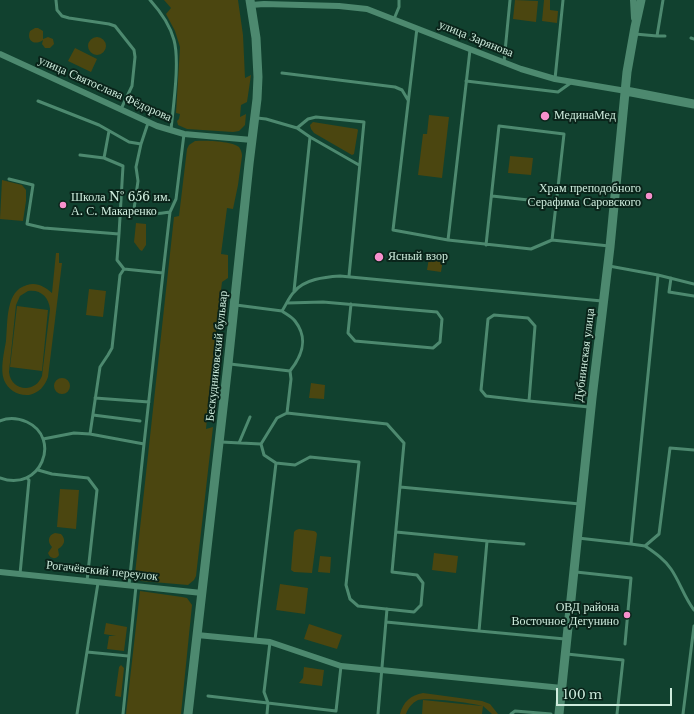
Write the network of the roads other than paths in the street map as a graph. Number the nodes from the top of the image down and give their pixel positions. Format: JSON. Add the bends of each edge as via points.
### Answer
{"nodes":[{"id":1,"x":56,"y":0,"type":"edge"},
{"id":2,"x":150,"y":0,"type":"edge"},
{"id":3,"x":399,"y":0,"type":"edge"},
{"id":4,"x":510,"y":0,"type":"edge"},
{"id":5,"x":562,"y":0,"type":"edge"},
{"id":6,"x":633,"y":0,"type":"edge"},
{"id":7,"x":641,"y":0,"type":"edge"},
{"id":8,"x":663,"y":0,"type":"edge"},
{"id":9,"x":250,"y":2,"type":"edge"},
{"id":10,"x":298,"y":2,"type":"edge"},
{"id":11,"x":339,"y":3,"type":"edge"},
{"id":12,"x":394,"y":19,"type":"junction"},
{"id":13,"x":417,"y":28,"type":"junction"},
{"id":14,"x":634,"y":30,"type":"junction"},
{"id":15,"x":657,"y":36,"type":"junction"},
{"id":16,"x":665,"y":36,"type":"dead end"},
{"id":17,"x":470,"y":50,"type":"junction"},
{"id":18,"x":0,"y":54,"type":"edge"},
{"id":19,"x":504,"y":63,"type":"junction"},
{"id":20,"x":282,"y":73,"type":"dead end"},
{"id":21,"x":555,"y":78,"type":"junction"},
{"id":22,"x":466,"y":80,"type":"junction"},
{"id":23,"x":572,"y":82,"type":"junction"},
{"id":24,"x":626,"y":91,"type":"junction"},
{"id":25,"x":408,"y":100,"type":"junction"},
{"id":26,"x":38,"y":102,"type":"dead end"},
{"id":27,"x":694,"y":104,"type":"edge"},
{"id":28,"x":121,"y":110,"type":"junction"},
{"id":29,"x":255,"y":118,"type":"junction"},
{"id":30,"x":148,"y":123,"type":"junction"},
{"id":31,"x":297,"y":128,"type":"junction"},
{"id":32,"x":171,"y":130,"type":"junction"},
{"id":33,"x":109,"y":131,"type":"junction"},
{"id":34,"x":184,"y":134,"type":"junction"},
{"id":35,"x":310,"y":137,"type":"junction"},
{"id":36,"x":252,"y":140,"type":"junction"},
{"id":37,"x":141,"y":144,"type":"junction"},
{"id":38,"x":80,"y":155,"type":"dead end"},
{"id":39,"x":104,"y":158,"type":"junction"},
{"id":40,"x":359,"y":165,"type":"junction"},
{"id":41,"x":9,"y":179,"type":"dead end"},
{"id":42,"x":492,"y":196,"type":"junction"},
{"id":43,"x":556,"y":203,"type":"junction"},
{"id":44,"x":170,"y":212,"type":"junction"},
{"id":45,"x":119,"y":234,"type":"junction"},
{"id":46,"x":448,"y":240,"type":"junction"},
{"id":47,"x":552,"y":240,"type":"junction"},
{"id":48,"x":486,"y":245,"type":"junction"},
{"id":49,"x":610,"y":246,"type":"junction"},
{"id":50,"x":608,"y":266,"type":"junction"},
{"id":51,"x":124,"y":269,"type":"junction"},
{"id":52,"x":163,"y":273,"type":"junction"},
{"id":53,"x":658,"y":275,"type":"junction"},
{"id":54,"x":349,"y":276,"type":"junction"},
{"id":55,"x":672,"y":278,"type":"junction"},
{"id":56,"x":694,"y":284,"type":"edge"},
{"id":57,"x":294,"y":291,"type":"junction"},
{"id":58,"x":694,"y":296,"type":"edge"},
{"id":59,"x":604,"y":301,"type":"junction"},
{"id":60,"x":287,"y":303,"type":"junction"},
{"id":61,"x":351,"y":304,"type":"junction"},
{"id":62,"x":234,"y":305,"type":"junction"},
{"id":63,"x":282,"y":311,"type":"junction"},
{"id":64,"x":228,"y":364,"type":"junction"},
{"id":65,"x":290,"y":371,"type":"junction"},
{"id":66,"x":95,"y":398,"type":"junction"},
{"id":67,"x":529,"y":401,"type":"junction"},
{"id":68,"x":149,"y":402,"type":"junction"},
{"id":69,"x":591,"y":407,"type":"junction"},
{"id":70,"x":287,"y":413,"type":"junction"},
{"id":71,"x":93,"y":415,"type":"junction"},
{"id":72,"x":250,"y":417,"type":"dead end"},
{"id":73,"x":0,"y":421,"type":"edge"},
{"id":74,"x":140,"y":421,"type":"dead end"},
{"id":75,"x":90,"y":434,"type":"junction"},
{"id":76,"x":43,"y":439,"type":"junction"},
{"id":77,"x":219,"y":442,"type":"junction"},
{"id":78,"x":239,"y":443,"type":"junction"},
{"id":79,"x":144,"y":444,"type":"junction"},
{"id":80,"x":261,"y":444,"type":"junction"},
{"id":81,"x":694,"y":450,"type":"edge"},
{"id":82,"x":276,"y":463,"type":"junction"},
{"id":83,"x":38,"y":470,"type":"junction"},
{"id":84,"x":0,"y":478,"type":"edge"},
{"id":85,"x":27,"y":478,"type":"junction"},
{"id":86,"x":400,"y":487,"type":"junction"},
{"id":87,"x":582,"y":504,"type":"junction"},
{"id":88,"x":396,"y":532,"type":"junction"},
{"id":89,"x":578,"y":538,"type":"junction"},
{"id":90,"x":487,"y":541,"type":"junction"},
{"id":91,"x":524,"y":544,"type":"dead end"},
{"id":92,"x":631,"y":544,"type":"junction"},
{"id":93,"x":645,"y":546,"type":"junction"},
{"id":94,"x":0,"y":572,"type":"edge"},
{"id":95,"x":574,"y":572,"type":"junction"},
{"id":96,"x":20,"y":574,"type":"junction"},
{"id":97,"x":87,"y":581,"type":"junction"},
{"id":98,"x":98,"y":583,"type":"junction"},
{"id":99,"x":132,"y":586,"type":"junction"},
{"id":100,"x":202,"y":593,"type":"junction"},
{"id":101,"x":387,"y":609,"type":"junction"},
{"id":102,"x":694,"y":610,"type":"edge"},
{"id":103,"x":386,"y":622,"type":"junction"},
{"id":104,"x":694,"y":626,"type":"edge"},
{"id":105,"x":479,"y":631,"type":"junction"},
{"id":106,"x":197,"y":635,"type":"junction"},
{"id":107,"x":567,"y":639,"type":"junction"},
{"id":108,"x":255,"y":640,"type":"junction"},
{"id":109,"x":270,"y":642,"type":"junction"},
{"id":110,"x":624,"y":644,"type":"dead end"},
{"id":111,"x":87,"y":652,"type":"junction"},
{"id":112,"x":565,"y":654,"type":"junction"},
{"id":113,"x":128,"y":656,"type":"junction"},
{"id":114,"x":341,"y":666,"type":"junction"},
{"id":115,"x":382,"y":670,"type":"junction"},
{"id":116,"x":562,"y":688,"type":"junction"},
{"id":117,"x":208,"y":696,"type":"dead end"},
{"id":118,"x":268,"y":703,"type":"junction"},
{"id":119,"x":77,"y":714,"type":"edge"},
{"id":120,"x":123,"y":714,"type":"edge"},
{"id":121,"x":188,"y":714,"type":"edge"},
{"id":122,"x":267,"y":714,"type":"edge"},
{"id":123,"x":378,"y":714,"type":"edge"},
{"id":124,"x":511,"y":714,"type":"edge"},
{"id":125,"x":551,"y":714,"type":"edge"},
{"id":126,"x":559,"y":714,"type":"edge"},
{"id":127,"x":617,"y":714,"type":"edge"},
{"id":128,"x":683,"y":714,"type":"edge"}],
"edges":[{"from":1,"to":28,"type":"lane","via":[[57,10],[62,16],[115,26],[134,50],[132,86]]},
{"from":2,"to":32,"type":"lane","via":[[169,27],[174,40],[176,65]]},
{"from":3,"to":12,"type":"lane"},
{"from":4,"to":19,"type":"lane"},
{"from":5,"to":21,"type":"lane"},
{"from":6,"to":14,"type":"street"},
{"from":7,"to":14,"type":"street","name":"Дубнинская улица"},
{"from":8,"to":15,"type":"lane"},
{"from":9,"to":10,"type":"street","name":"улица Зарянова"},
{"from":9,"to":29,"type":"street","name":"Бескудниковский бульвар","via":[[256,38],[258,76]]},
{"from":10,"to":11,"type":"street","name":"улица Зарянова"},
{"from":11,"to":12,"type":"street","name":"улица Зарянова","via":[[367,8]]},
{"from":12,"to":13,"type":"street","name":"улица Зарянова"},
{"from":13,"to":17,"type":"street","name":"улица Зарянова"},
{"from":13,"to":25,"type":"lane"},
{"from":14,"to":15,"type":"lane","via":[[649,36]]},
{"from":14,"to":24,"type":"street","name":"Дубнинская улица"},
{"from":15,"to":16,"type":"lane"},
{"from":17,"to":19,"type":"street","name":"улица Зарянова"},
{"from":17,"to":22,"type":"lane"},
{"from":18,"to":28,"type":"street","name":"улица Святослава Фёдорова"},
{"from":19,"to":21,"type":"street","name":"улица Зарянова"},
{"from":20,"to":25,"type":"lane","via":[[395,87],[402,90]]},
{"from":21,"to":23,"type":"street","name":"улица Зарянова"},
{"from":22,"to":23,"type":"lane","via":[[558,92]]},
{"from":22,"to":46,"type":"lane"},
{"from":23,"to":24,"type":"street","name":"улица Зарянова"},
{"from":24,"to":27,"type":"street","name":"улица Зарянова"},
{"from":24,"to":49,"type":"street","name":"Дубнинская улица"},
{"from":25,"to":46,"type":"lane","via":[[393,230]]},
{"from":26,"to":33,"type":"lane"},
{"from":28,"to":30,"type":"street","name":"улица Святослава Фёдорова"},
{"from":29,"to":31,"type":"lane"},
{"from":29,"to":36,"type":"street","name":"Бескудниковский бульвар"},
{"from":30,"to":32,"type":"street","name":"улица Святослава Фёдорова"},
{"from":30,"to":37,"type":"lane"},
{"from":31,"to":35,"type":"lane"},
{"from":31,"to":40,"type":"lane","via":[[308,119],[316,117],[364,122]]},
{"from":32,"to":34,"type":"street","name":"улица Святослава Фёдорова"},
{"from":33,"to":37,"type":"lane","via":[[129,142]]},
{"from":33,"to":39,"type":"lane"},
{"from":34,"to":36,"type":"street","name":"улица Святослава Фёдорова"},
{"from":34,"to":44,"type":"lane","via":[[176,199]]},
{"from":35,"to":40,"type":"lane"},
{"from":35,"to":57,"type":"lane"},
{"from":36,"to":62,"type":"street","name":"Бескудниковский бульвар"},
{"from":37,"to":44,"type":"lane","via":[[136,167],[138,181],[134,209],[138,212],[156,214]]},
{"from":38,"to":39,"type":"lane"},
{"from":39,"to":45,"type":"lane","via":[[123,166]]},
{"from":40,"to":54,"type":"lane"},
{"from":41,"to":45,"type":"lane","via":[[33,185],[27,224],[44,228]]},
{"from":42,"to":43,"type":"lane"},
{"from":42,"to":43,"type":"lane","via":[[499,126],[564,134]]},
{"from":42,"to":48,"type":"lane"},
{"from":43,"to":47,"type":"lane"},
{"from":44,"to":52,"type":"lane"},
{"from":45,"to":51,"type":"lane","via":[[117,260]]},
{"from":46,"to":48,"type":"lane"},
{"from":47,"to":48,"type":"lane","via":[[531,249]]},
{"from":47,"to":49,"type":"lane"},
{"from":49,"to":50,"type":"street","name":"Дубнинская улица"},
{"from":50,"to":53,"type":"lane"},
{"from":50,"to":59,"type":"street","name":"Дубнинская улица"},
{"from":51,"to":52,"type":"lane"},
{"from":51,"to":66,"type":"lane","via":[[120,275],[112,348],[100,367]]},
{"from":52,"to":68,"type":"lane"},
{"from":53,"to":55,"type":"lane"},
{"from":53,"to":92,"type":"lane"},
{"from":54,"to":57,"type":"lane","via":[[323,277]]},
{"from":54,"to":59,"type":"lane"},
{"from":55,"to":56,"type":"lane"},
{"from":55,"to":58,"type":"lane","via":[[669,292]]},
{"from":57,"to":60,"type":"lane"},
{"from":59,"to":69,"type":"street","name":"Дубнинская улица"},
{"from":60,"to":61,"type":"lane","via":[[316,301]]},
{"from":60,"to":63,"type":"lane"},
{"from":61,"to":61,"type":"lane","via":[[437,312],[442,319],[440,342],[433,348],[355,341],[348,333]]},
{"from":62,"to":63,"type":"lane"},
{"from":62,"to":64,"type":"street","name":"Бескудниковский бульвар"},
{"from":63,"to":65,"type":"lane","via":[[295,321],[302,334],[302,352]]},
{"from":64,"to":65,"type":"lane"},
{"from":64,"to":77,"type":"street","name":"Бескудниковский бульвар"},
{"from":65,"to":70,"type":"lane"},
{"from":66,"to":68,"type":"lane"},
{"from":66,"to":71,"type":"lane"},
{"from":67,"to":67,"type":"lane","via":[[535,326],[528,318],[494,315],[488,319],[481,390],[486,396]]},
{"from":67,"to":69,"type":"lane"},
{"from":68,"to":79,"type":"lane"},
{"from":69,"to":87,"type":"street","name":"Дубнинская улица"},
{"from":70,"to":80,"type":"lane","via":[[277,418]]},
{"from":70,"to":86,"type":"lane","via":[[387,424],[404,443]]},
{"from":71,"to":74,"type":"lane"},
{"from":71,"to":75,"type":"lane"},
{"from":72,"to":78,"type":"lane"},
{"from":73,"to":76,"type":"lane","via":[[13,418],[30,423]]},
{"from":75,"to":76,"type":"lane","via":[[74,433]]},
{"from":75,"to":79,"type":"lane"},
{"from":76,"to":83,"type":"lane","via":[[45,451]]},
{"from":77,"to":78,"type":"lane"},
{"from":77,"to":100,"type":"street","name":"Бескудниковский бульвар"},
{"from":78,"to":80,"type":"lane"},
{"from":79,"to":99,"type":"lane"},
{"from":80,"to":82,"type":"lane","via":[[264,455]]},
{"from":81,"to":93,"type":"lane","via":[[670,448],[659,534]]},
{"from":82,"to":101,"type":"lane","via":[[295,465],[310,458],[359,462],[346,585],[350,599],[358,606]]},
{"from":82,"to":108,"type":"lane"},
{"from":83,"to":85,"type":"lane"},
{"from":83,"to":97,"type":"lane","via":[[88,478],[97,490]]},
{"from":84,"to":85,"type":"lane","via":[[11,481]]},
{"from":85,"to":96,"type":"lane","via":[[30,480]]},
{"from":86,"to":87,"type":"lane"},
{"from":86,"to":88,"type":"lane"},
{"from":87,"to":89,"type":"street","name":"Дубнинская улица"},
{"from":88,"to":90,"type":"lane"},
{"from":88,"to":101,"type":"lane","via":[[392,572],[417,575],[423,583],[421,605],[414,612]]},
{"from":89,"to":92,"type":"lane"},
{"from":89,"to":95,"type":"street","name":"Дубнинская улица"},
{"from":90,"to":91,"type":"lane"},
{"from":90,"to":105,"type":"lane"},
{"from":92,"to":93,"type":"lane"},
{"from":93,"to":102,"type":"lane","via":[[659,556],[671,570]]},
{"from":94,"to":96,"type":"street","name":"Рогачёвский переулок"},
{"from":95,"to":107,"type":"street","name":"Дубнинская улица"},
{"from":95,"to":110,"type":"lane","via":[[632,578]]},
{"from":96,"to":97,"type":"street","name":"Рогачёвский переулок"},
{"from":97,"to":98,"type":"street","name":"Рогачёвский переулок"},
{"from":98,"to":99,"type":"street","name":"Рогачёвский переулок"},
{"from":98,"to":111,"type":"lane"},
{"from":99,"to":100,"type":"street","name":"Рогачёвский переулок"},
{"from":99,"to":113,"type":"lane"},
{"from":100,"to":106,"type":"street","name":"Бескудниковский бульвар"},
{"from":101,"to":103,"type":"lane"},
{"from":103,"to":105,"type":"lane"},
{"from":103,"to":115,"type":"lane"},
{"from":104,"to":128,"type":"lane"},
{"from":105,"to":107,"type":"lane"},
{"from":106,"to":108,"type":"street"},
{"from":106,"to":121,"type":"street","name":"Бескудниковский бульвар"},
{"from":107,"to":112,"type":"street","name":"Дубнинская улица"},
{"from":108,"to":109,"type":"street"},
{"from":109,"to":114,"type":"street"},
{"from":109,"to":118,"type":"lane","via":[[264,692]]},
{"from":111,"to":113,"type":"lane"},
{"from":111,"to":119,"type":"lane"},
{"from":112,"to":116,"type":"street","name":"Дубнинская улица"},
{"from":112,"to":127,"type":"lane","via":[[623,660]]},
{"from":113,"to":120,"type":"lane"},
{"from":114,"to":115,"type":"street"},
{"from":114,"to":118,"type":"lane","via":[[336,711]]},
{"from":115,"to":116,"type":"street"},
{"from":115,"to":123,"type":"lane"},
{"from":116,"to":126,"type":"street","name":"Дубнинская улица"},
{"from":117,"to":118,"type":"lane"},
{"from":118,"to":122,"type":"lane"},
{"from":124,"to":125,"type":"lane","via":[[515,710]]}]}
